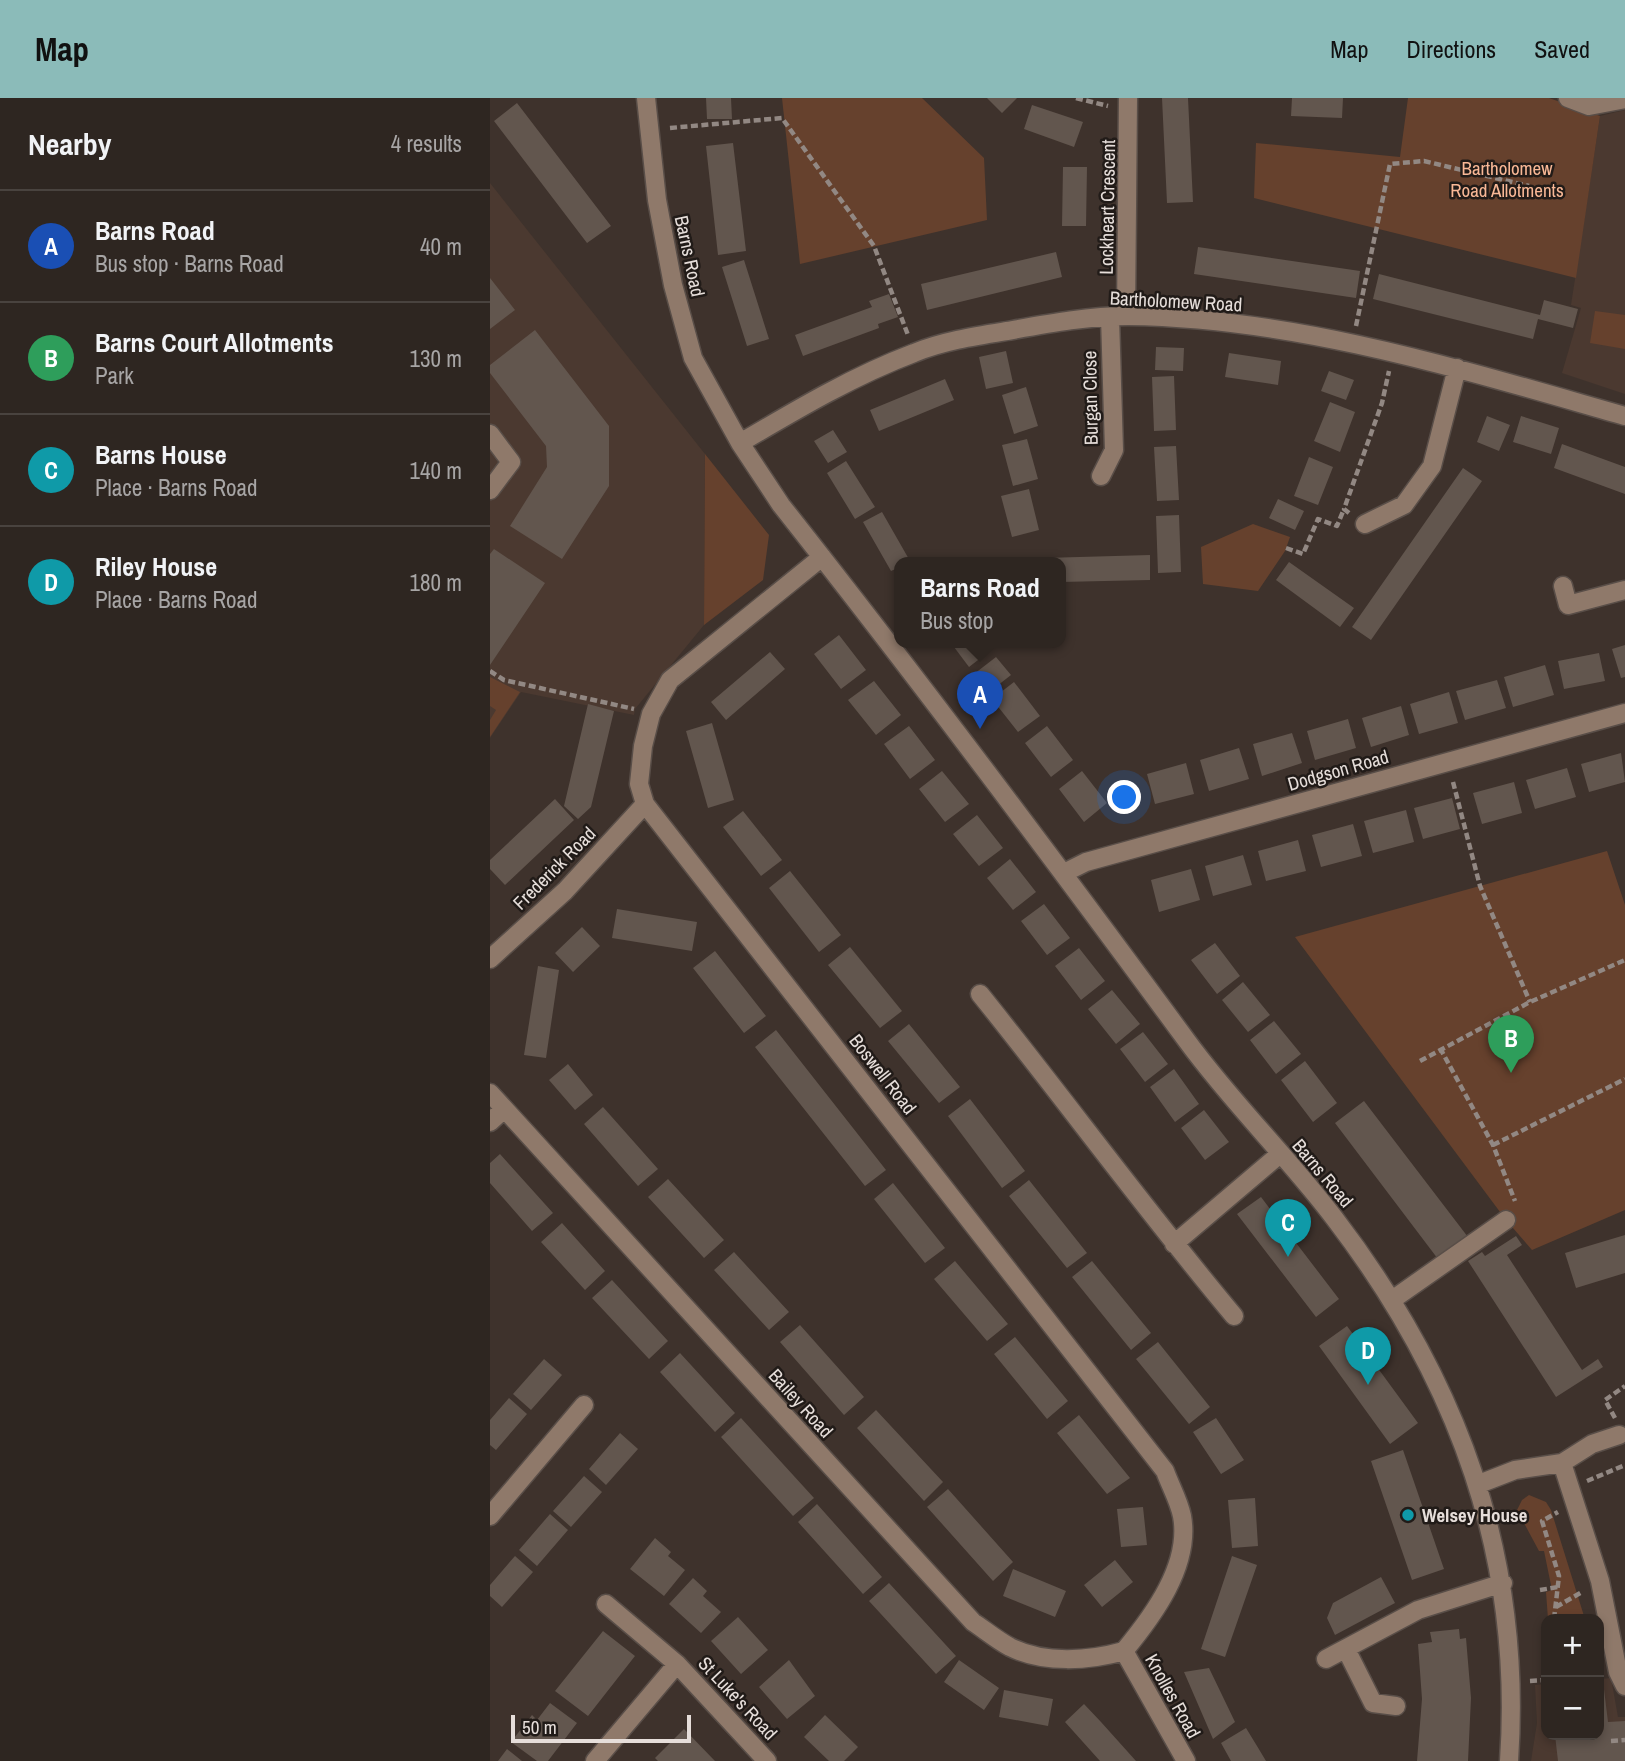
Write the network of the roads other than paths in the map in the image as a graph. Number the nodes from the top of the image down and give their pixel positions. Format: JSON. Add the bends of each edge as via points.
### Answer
{"nodes":[{"id":1,"x":646,"y":98,"type":"edge"},
{"id":2,"x":1568,"y":98,"type":"edge"},
{"id":3,"x":1625,"y":99,"type":"edge"},
{"id":4,"x":1128,"y":105,"type":"edge"},
{"id":5,"x":1118,"y":316,"type":"junction"},
{"id":6,"x":1457,"y":368,"type":"junction"},
{"id":7,"x":1625,"y":416,"type":"edge"},
{"id":8,"x":490,"y":433,"type":"edge"},
{"id":9,"x":740,"y":443,"type":"junction"},
{"id":10,"x":1101,"y":476,"type":"dead end"},
{"id":11,"x":490,"y":490,"type":"edge"},
{"id":12,"x":1365,"y":524,"type":"road end"},
{"id":13,"x":822,"y":557,"type":"junction"},
{"id":14,"x":1563,"y":586,"type":"dead end"},
{"id":15,"x":1625,"y":590,"type":"edge"},
{"id":16,"x":1625,"y":713,"type":"edge"},
{"id":17,"x":645,"y":804,"type":"junction"},
{"id":18,"x":1064,"y":873,"type":"junction"},
{"id":19,"x":490,"y":959,"type":"edge"},
{"id":20,"x":980,"y":994,"type":"dead end"},
{"id":21,"x":490,"y":1093,"type":"edge"},
{"id":22,"x":504,"y":1109,"type":"junction"},
{"id":23,"x":490,"y":1122,"type":"edge"},
{"id":24,"x":1280,"y":1154,"type":"junction"},
{"id":25,"x":1506,"y":1220,"type":"road end"},
{"id":26,"x":1174,"y":1244,"type":"junction"},
{"id":27,"x":1392,"y":1300,"type":"junction"},
{"id":28,"x":1234,"y":1316,"type":"dead end"},
{"id":29,"x":584,"y":1405,"type":"dead end"},
{"id":30,"x":1619,"y":1435,"type":"road end"},
{"id":31,"x":1562,"y":1463,"type":"junction"},
{"id":32,"x":1479,"y":1484,"type":"junction"},
{"id":33,"x":490,"y":1516,"type":"edge"},
{"id":34,"x":1503,"y":1583,"type":"junction"},
{"id":35,"x":606,"y":1604,"type":"dead end"},
{"id":36,"x":1346,"y":1649,"type":"junction"},
{"id":37,"x":1124,"y":1651,"type":"junction"},
{"id":38,"x":1326,"y":1660,"type":"dead end"},
{"id":39,"x":677,"y":1664,"type":"junction"},
{"id":40,"x":1625,"y":1686,"type":"edge"},
{"id":41,"x":1396,"y":1706,"type":"dead end"},
{"id":42,"x":595,"y":1761,"type":"edge"},
{"id":43,"x":767,"y":1761,"type":"edge"},
{"id":44,"x":1186,"y":1761,"type":"edge"},
{"id":45,"x":1508,"y":1761,"type":"edge"}],
"edges":[{"from":1,"to":9,"type":"street","name":"Barns Road","via":[[673,285],[693,358]]},
{"from":2,"to":3,"type":"street","via":[[1589,106]]},
{"from":4,"to":5,"type":"street","name":"Lockheart Crescent"},
{"from":5,"to":6,"type":"street","name":"Bartholomew Road","via":[[1230,321]]},
{"from":5,"to":9,"type":"street","name":"Bartholomew Road","via":[[1040,325],[915,352],[816,399]]},
{"from":5,"to":10,"type":"street","name":"Burgan Close","via":[[1114,450]]},
{"from":6,"to":7,"type":"street","name":"Bartholomew Road"},
{"from":6,"to":12,"type":"street","via":[[1432,466],[1404,505]]},
{"from":8,"to":11,"type":"street","via":[[511,462]]},
{"from":9,"to":13,"type":"street","name":"Barns Road"},
{"from":13,"to":17,"type":"street","via":[[670,680],[651,714],[643,746],[639,785]]},
{"from":13,"to":18,"type":"street","name":"Barns Road"},
{"from":14,"to":15,"type":"street","via":[[1568,605]]},
{"from":16,"to":18,"type":"street","name":"Dodgson Road","via":[[1086,862]]},
{"from":17,"to":19,"type":"street","name":"Frederick Road","via":[[565,891]]},
{"from":17,"to":37,"type":"street","name":"Boswell Road","via":[[1165,1471],[1182,1517],[1181,1552],[1148,1622]]},
{"from":18,"to":24,"type":"street","name":"Barns Road","via":[[1199,1057]]},
{"from":20,"to":26,"type":"street"},
{"from":21,"to":22,"type":"street","name":"Bailey Road"},
{"from":22,"to":23,"type":"street"},
{"from":22,"to":37,"type":"street","name":"Bailey Road","via":[[973,1622],[1011,1648],[1054,1658],[1101,1658]]},
{"from":24,"to":26,"type":"street"},
{"from":24,"to":27,"type":"street","name":"Barns Road","via":[[1335,1218]]},
{"from":25,"to":27,"type":"street"},
{"from":26,"to":28,"type":"street"},
{"from":27,"to":32,"type":"street","name":"Barns Road","via":[[1439,1383]]},
{"from":29,"to":33,"type":"street"},
{"from":30,"to":31,"type":"street","via":[[1592,1444]]},
{"from":31,"to":32,"type":"street","via":[[1515,1471]]},
{"from":31,"to":40,"type":"street","via":[[1600,1581],[1618,1672]]},
{"from":32,"to":34,"type":"street","name":"Barns Road"},
{"from":34,"to":36,"type":"street","via":[[1418,1610]]},
{"from":34,"to":45,"type":"street","name":"Barns Road"},
{"from":35,"to":39,"type":"street","name":"St Luke's Road"},
{"from":36,"to":38,"type":"street"},
{"from":36,"to":41,"type":"street","via":[[1373,1703]]},
{"from":37,"to":44,"type":"street","name":"Knolles Road"},
{"from":39,"to":42,"type":"street","name":"St Luke's Road"},
{"from":39,"to":43,"type":"street","name":"St Luke's Road"}]}
